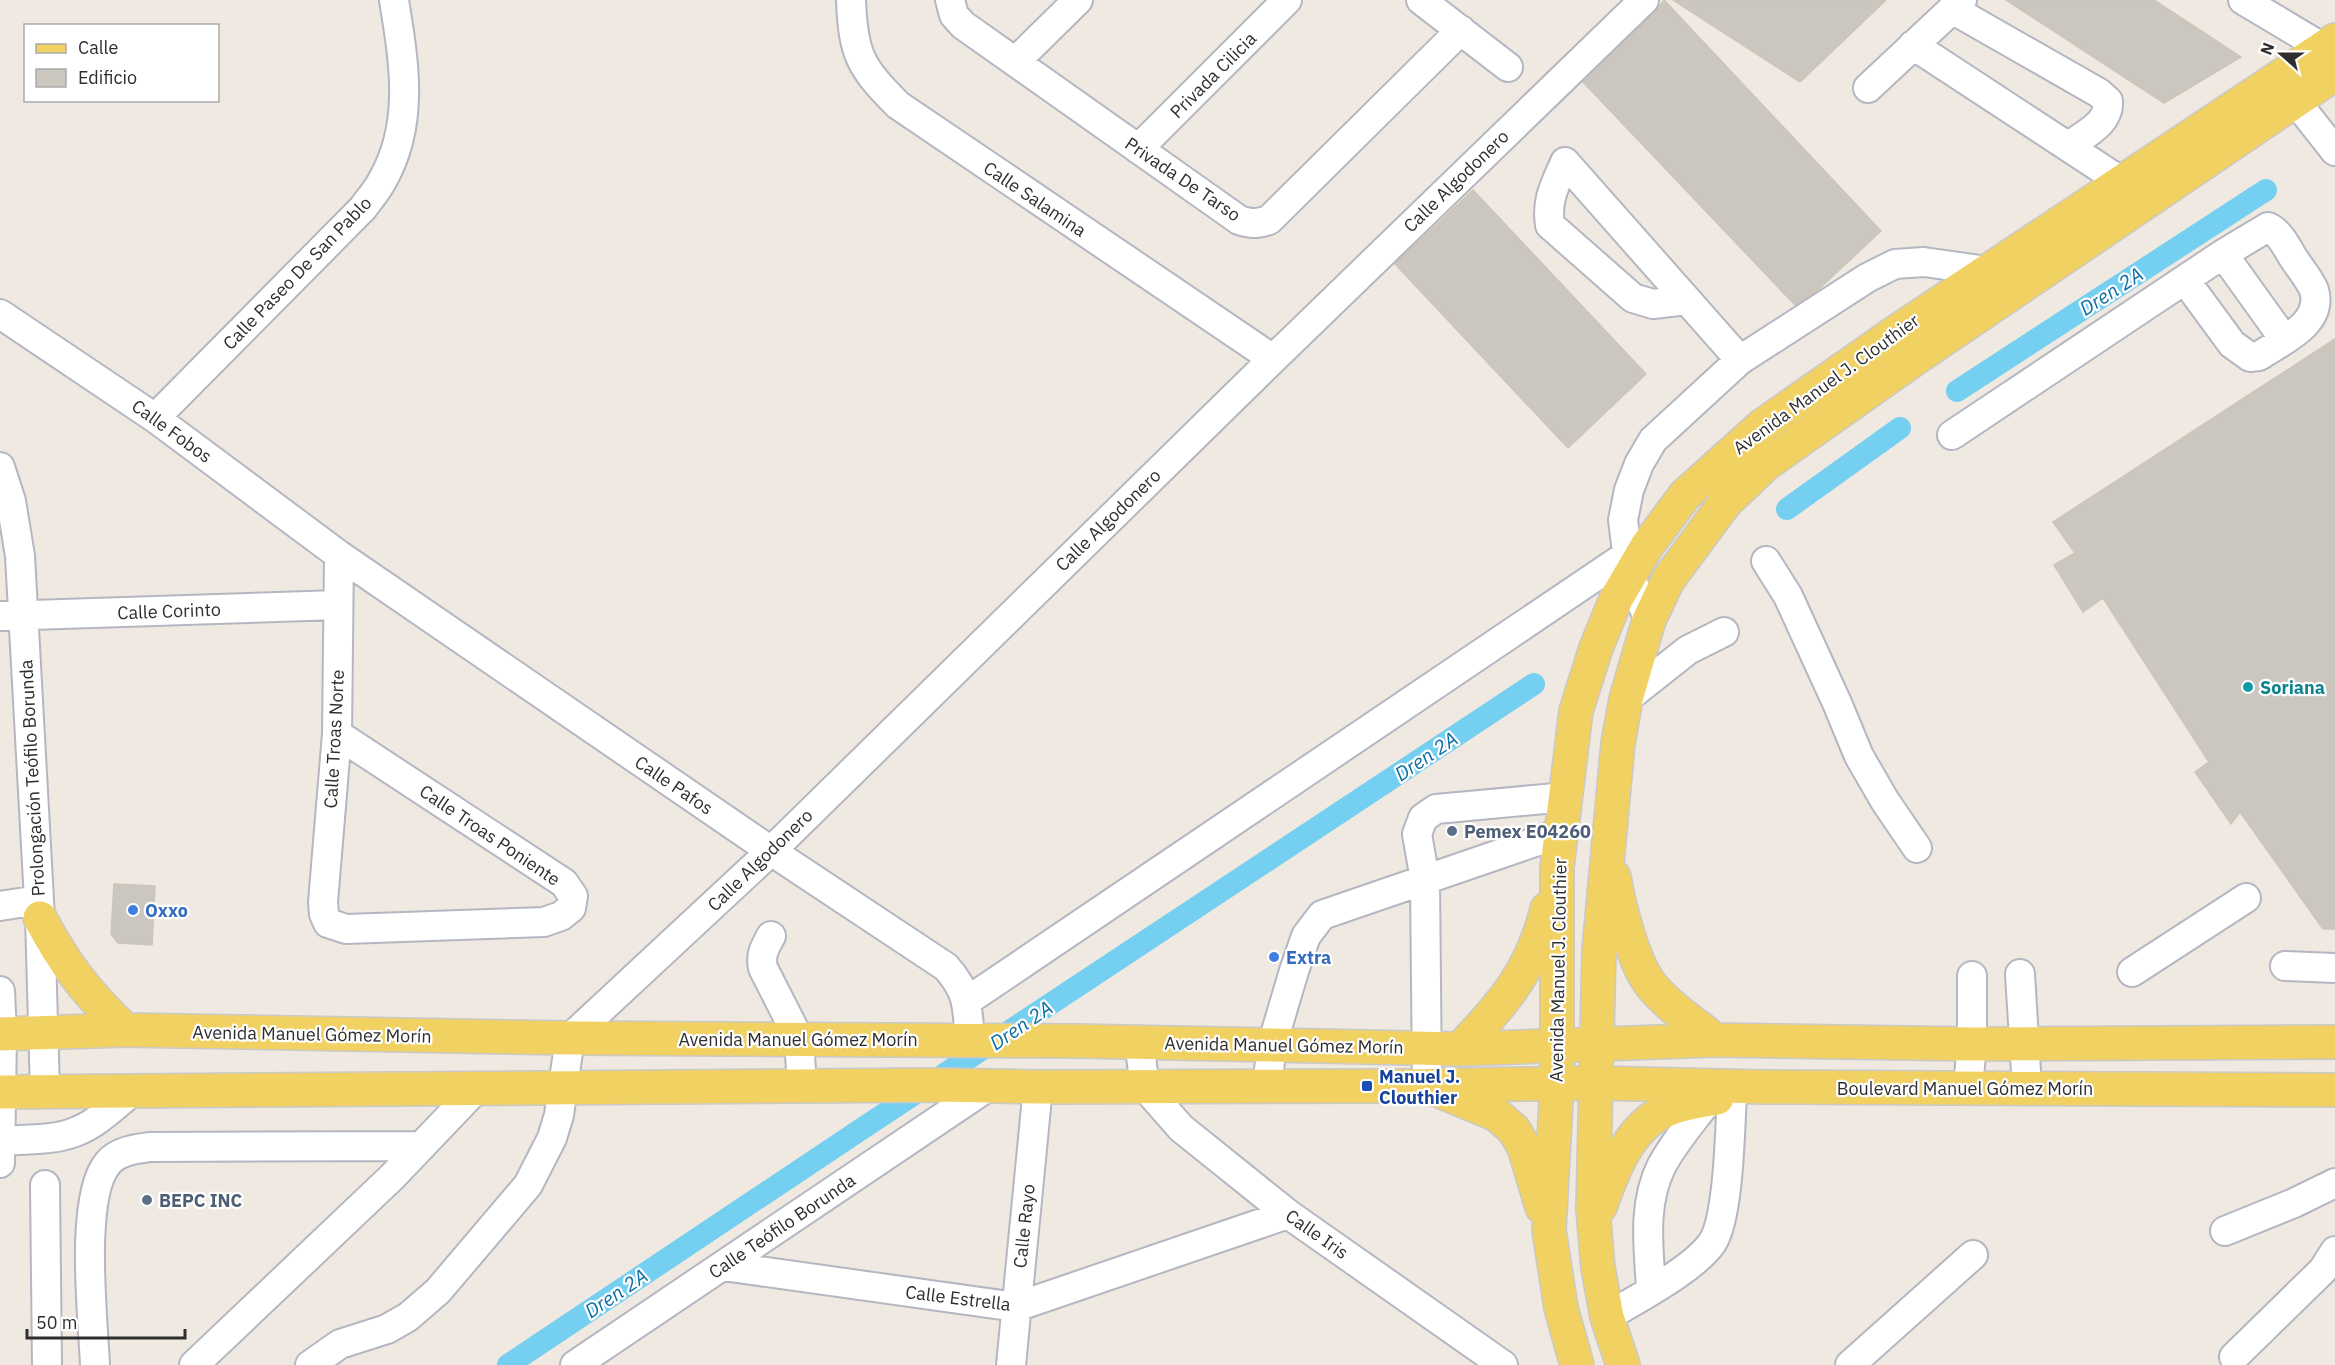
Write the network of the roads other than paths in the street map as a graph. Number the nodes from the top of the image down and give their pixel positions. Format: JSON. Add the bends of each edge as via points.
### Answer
{"nodes":[{"id":1,"x":394,"y":0,"type":"edge"},
{"id":2,"x":851,"y":0,"type":"edge"},
{"id":3,"x":950,"y":0,"type":"edge"},
{"id":4,"x":1078,"y":0,"type":"edge"},
{"id":5,"x":1287,"y":0,"type":"edge"},
{"id":6,"x":1421,"y":0,"type":"edge"},
{"id":7,"x":2243,"y":0,"type":"edge"},
{"id":8,"x":1641,"y":1,"type":"edge"},
{"id":9,"x":1957,"y":4,"type":"edge"},
{"id":10,"x":1461,"y":30,"type":"junction"},
{"id":11,"x":1913,"y":45,"type":"junction"},
{"id":12,"x":2332,"y":54,"type":"edge"},
{"id":13,"x":1016,"y":61,"type":"junction"},
{"id":14,"x":1508,"y":67,"type":"dead end"},
{"id":15,"x":1868,"y":88,"type":"dead end"},
{"id":16,"x":2287,"y":89,"type":"junction"},
{"id":17,"x":2069,"y":146,"type":"junction"},
{"id":18,"x":1138,"y":149,"type":"junction"},
{"id":19,"x":2335,"y":151,"type":"edge"},
{"id":20,"x":2122,"y":182,"type":"junction"},
{"id":21,"x":2152,"y":198,"type":"junction"},
{"id":22,"x":2223,"y":254,"type":"junction"},
{"id":23,"x":1987,"y":272,"type":"junction"},
{"id":24,"x":2185,"y":280,"type":"junction"},
{"id":25,"x":2024,"y":285,"type":"junction"},
{"id":26,"x":1687,"y":300,"type":"junction"},
{"id":27,"x":0,"y":314,"type":"edge"},
{"id":28,"x":2284,"y":339,"type":"junction"},
{"id":29,"x":1273,"y":359,"type":"junction"},
{"id":30,"x":1740,"y":360,"type":"junction"},
{"id":31,"x":155,"y":418,"type":"junction"},
{"id":32,"x":1952,"y":435,"type":"dead end"},
{"id":33,"x":0,"y":467,"type":"edge"},
{"id":34,"x":339,"y":555,"type":"junction"},
{"id":35,"x":1766,"y":561,"type":"dead end"},
{"id":36,"x":1628,"y":566,"type":"junction"},
{"id":37,"x":338,"y":605,"type":"junction"},
{"id":38,"x":12,"y":616,"type":"edge"},
{"id":39,"x":1649,"y":620,"type":"junction"},
{"id":40,"x":1724,"y":632,"type":"dead end"},
{"id":41,"x":1626,"y":699,"type":"junction"},
{"id":42,"x":337,"y":734,"type":"junction"},
{"id":43,"x":1566,"y":797,"type":"junction"},
{"id":44,"x":1561,"y":833,"type":"junction"},
{"id":45,"x":1608,"y":836,"type":"junction"},
{"id":46,"x":1917,"y":849,"type":"dead end"},
{"id":47,"x":771,"y":851,"type":"junction"},
{"id":48,"x":1557,"y":867,"type":"junction"},
{"id":49,"x":1425,"y":879,"type":"junction"},
{"id":50,"x":2246,"y":898,"type":"dead end"},
{"id":51,"x":0,"y":906,"type":"edge"},
{"id":52,"x":40,"y":909,"type":"junction"},
{"id":53,"x":328,"y":922,"type":"joint"},
{"id":54,"x":771,"y":936,"type":"dead end"},
{"id":55,"x":2285,"y":966,"type":"dead end"},
{"id":56,"x":2335,"y":968,"type":"edge"},
{"id":57,"x":2132,"y":972,"type":"dead end"},
{"id":58,"x":2020,"y":974,"type":"dead end"},
{"id":59,"x":1972,"y":976,"type":"dead end"},
{"id":60,"x":0,"y":991,"type":"edge"},
{"id":61,"x":967,"y":1001,"type":"junction"},
{"id":62,"x":125,"y":1030,"type":"junction"},
{"id":63,"x":45,"y":1033,"type":"junction"},
{"id":64,"x":1,"y":1034,"type":"edge"},
{"id":65,"x":570,"y":1038,"type":"junction"},
{"id":66,"x":799,"y":1039,"type":"junction"},
{"id":67,"x":981,"y":1040,"type":"junction"},
{"id":68,"x":1715,"y":1040,"type":"junction"},
{"id":69,"x":1139,"y":1042,"type":"junction"},
{"id":70,"x":2335,"y":1042,"type":"edge"},
{"id":71,"x":2025,"y":1043,"type":"junction"},
{"id":72,"x":1972,"y":1044,"type":"junction"},
{"id":73,"x":1556,"y":1045,"type":"junction"},
{"id":74,"x":1596,"y":1045,"type":"junction"},
{"id":75,"x":1272,"y":1046,"type":"junction"},
{"id":76,"x":1426,"y":1048,"type":"junction"},
{"id":77,"x":1461,"y":1049,"type":"junction"},
{"id":78,"x":1557,"y":1083,"type":"junction"},
{"id":79,"x":1596,"y":1083,"type":"junction"},
{"id":80,"x":1427,"y":1085,"type":"junction"},
{"id":81,"x":802,"y":1086,"type":"junction"},
{"id":82,"x":990,"y":1086,"type":"junction"},
{"id":83,"x":1268,"y":1086,"type":"junction"},
{"id":84,"x":1038,"y":1087,"type":"junction"},
{"id":85,"x":1145,"y":1087,"type":"junction"},
{"id":86,"x":1765,"y":1087,"type":"junction"},
{"id":87,"x":1968,"y":1087,"type":"junction"},
{"id":88,"x":477,"y":1088,"type":"junction"},
{"id":89,"x":562,"y":1088,"type":"junction"},
{"id":90,"x":2027,"y":1088,"type":"junction"},
{"id":91,"x":2335,"y":1089,"type":"edge"},
{"id":92,"x":133,"y":1091,"type":"junction"},
{"id":93,"x":1,"y":1092,"type":"edge"},
{"id":94,"x":45,"y":1092,"type":"junction"},
{"id":95,"x":1721,"y":1097,"type":"junction"},
{"id":96,"x":0,"y":1141,"type":"edge"},
{"id":97,"x":422,"y":1146,"type":"junction"},
{"id":98,"x":0,"y":1163,"type":"edge"},
{"id":99,"x":2335,"y":1183,"type":"edge"},
{"id":100,"x":45,"y":1185,"type":"dead end"},
{"id":101,"x":1288,"y":1214,"type":"junction"},
{"id":102,"x":1594,"y":1226,"type":"junction"},
{"id":103,"x":1549,"y":1230,"type":"junction"},
{"id":104,"x":2225,"y":1231,"type":"dead end"},
{"id":105,"x":90,"y":1240,"type":"junction"},
{"id":106,"x":45,"y":1243,"type":"junction"},
{"id":107,"x":2335,"y":1251,"type":"edge"},
{"id":108,"x":1973,"y":1255,"type":"dead end"},
{"id":109,"x":723,"y":1266,"type":"junction"},
{"id":110,"x":1652,"y":1290,"type":"junction"},
{"id":111,"x":1016,"y":1307,"type":"junction"},
{"id":112,"x":1607,"y":1317,"type":"junction"},
{"id":113,"x":2234,"y":1357,"type":"dead end"},
{"id":114,"x":47,"y":1365,"type":"edge"},
{"id":115,"x":95,"y":1365,"type":"edge"},
{"id":116,"x":194,"y":1365,"type":"edge"},
{"id":117,"x":310,"y":1365,"type":"edge"},
{"id":118,"x":575,"y":1365,"type":"edge"},
{"id":119,"x":1011,"y":1365,"type":"edge"},
{"id":120,"x":1503,"y":1365,"type":"edge"},
{"id":121,"x":1577,"y":1365,"type":"edge"},
{"id":122,"x":1623,"y":1365,"type":"edge"},
{"id":123,"x":1850,"y":1365,"type":"edge"}],
"edges":[{"from":1,"to":31,"type":"street","name":"Calle Paseo De San Pablo","via":[[404,58],[405,94],[395,156],[382,183],[363,208]]},
{"from":2,"to":29,"type":"street","name":"Calle Salamina","via":[[852,32],[859,56],[877,84],[898,105]]},
{"from":3,"to":13,"type":"street","name":"Privada De Tarso","via":[[954,15],[963,25]]},
{"from":4,"to":13,"type":"street"},
{"from":5,"to":18,"type":"street","name":"Privada Cilicia"},
{"from":6,"to":10,"type":"street"},
{"from":7,"to":12,"type":"street"},
{"from":8,"to":29,"type":"street","name":"Calle Algodonero"},
{"from":9,"to":11,"type":"street"},
{"from":9,"to":17,"type":"street","via":[[2108,101],[2109,110],[2103,121]]},
{"from":10,"to":14,"type":"street"},
{"from":10,"to":18,"type":"street","name":"Privada De Tarso","via":[[1269,220],[1259,224],[1239,220]]},
{"from":11,"to":15,"type":"street"},
{"from":11,"to":17,"type":"street"},
{"from":12,"to":16,"type":"main road","name":"Avenida Manuel J. Clouthier"},
{"from":13,"to":18,"type":"street","name":"Privada De Tarso"},
{"from":16,"to":19,"type":"street"},
{"from":16,"to":20,"type":"main road","name":"Avenida Manuel J. Clouthier"},
{"from":16,"to":21,"type":"main road","name":"Avenida Manuel J. Clouthier"},
{"from":17,"to":20,"type":"street"},
{"from":20,"to":21,"type":"street"},
{"from":20,"to":23,"type":"main road","name":"Avenida Manuel J. Clouthier"},
{"from":21,"to":25,"type":"main road","name":"Avenida Manuel J. Clouthier"},
{"from":22,"to":24,"type":"street"},
{"from":22,"to":28,"type":"street"},
{"from":22,"to":28,"type":"street","via":[[2268,227],[2278,235],[2314,289],[2316,304],[2306,324]]},
{"from":23,"to":25,"type":"street"},
{"from":23,"to":30,"type":"street","via":[[1924,262],[1896,264],[1867,278]]},
{"from":23,"to":36,"type":"main road","name":"Avenida Manuel J. Clouthier","via":[[1773,419],[1726,457],[1685,495]]},
{"from":24,"to":28,"type":"street","via":[[2241,352],[2259,356]]},
{"from":24,"to":32,"type":"street"},
{"from":25,"to":39,"type":"main road","name":"Avenida Manuel J. Clouthier","via":[[1766,464],[1725,503],[1697,539],[1668,580]]},
{"from":26,"to":26,"type":"street","via":[[1653,304],[1633,298],[1550,225],[1550,196],[1565,162]]},
{"from":26,"to":30,"type":"street"},
{"from":27,"to":31,"type":"street","name":"Calle Fobos"},
{"from":29,"to":47,"type":"street","name":"Calle Algodonero"},
{"from":30,"to":36,"type":"street","via":[[1653,440],[1639,464],[1623,520]]},
{"from":31,"to":34,"type":"street","name":"Calle Fobos"},
{"from":33,"to":38,"type":"street","name":"Prolongación Teófilo Borunda","via":[[11,501],[20,556]]},
{"from":34,"to":37,"type":"street","name":"Calle Troas Norte"},
{"from":34,"to":47,"type":"street","name":"Calle Pafos"},
{"from":35,"to":46,"type":"street","via":[[1788,596],[1859,756]]},
{"from":36,"to":39,"type":"street"},
{"from":36,"to":43,"type":"main road","name":"Avenida Manuel J. Clouthier","via":[[1576,711]]},
{"from":36,"to":61,"type":"street"},
{"from":37,"to":38,"type":"street","name":"Calle Corinto"},
{"from":37,"to":42,"type":"street","name":"Calle Troas Norte"},
{"from":38,"to":52,"type":"street","name":"Prolongación Teófilo Borunda"},
{"from":39,"to":41,"type":"main road","name":"Avenida Manuel J. Clouthier"},
{"from":40,"to":41,"type":"street","via":[[1688,650]]},
{"from":41,"to":45,"type":"main road","name":"Avenida Manuel J. Clouthier"},
{"from":42,"to":53,"type":"street","name":"Calle Troas Norte","via":[[323,902]]},
{"from":42,"to":53,"type":"street","name":"Calle Troas Poniente","via":[[547,871],[564,883],[573,896],[571,908],[544,922],[346,929]]},
{"from":43,"to":44,"type":"main road","name":"Avenida Manuel J. Clouthier"},
{"from":43,"to":49,"type":"street","via":[[1436,809],[1423,818],[1417,834]]},
{"from":44,"to":48,"type":"main road","name":"Avenida Manuel J. Clouthier"},
{"from":44,"to":49,"type":"street"},
{"from":45,"to":68,"type":"main road","via":[[1615,883],[1640,968],[1652,986]]},
{"from":45,"to":74,"type":"main road","name":"Avenida Manuel J. Clouthier"},
{"from":47,"to":61,"type":"street","name":"Calle Pafos","via":[[946,967],[961,983]]},
{"from":47,"to":65,"type":"street","name":"Calle Algodonero"},
{"from":48,"to":73,"type":"main road","name":"Avenida Manuel J. Clouthier"},
{"from":48,"to":77,"type":"main road","via":[[1541,934],[1529,963],[1499,1007]]},
{"from":49,"to":75,"type":"street","via":[[1322,915],[1306,936]]},
{"from":49,"to":76,"type":"street"},
{"from":50,"to":57,"type":"street"},
{"from":51,"to":52,"type":"street"},
{"from":52,"to":62,"type":"main road","via":[[55,946],[90,996]]},
{"from":52,"to":63,"type":"street","name":"Prolongación Teófilo Borunda"},
{"from":54,"to":66,"type":"street","via":[[763,952],[763,968]]},
{"from":55,"to":56,"type":"street"},
{"from":58,"to":71,"type":"street"},
{"from":59,"to":72,"type":"street"},
{"from":60,"to":64,"type":"street"},
{"from":61,"to":67,"type":"street","name":"Calle Pafos"},
{"from":62,"to":63,"type":"main road","name":"Avenida Manuel Gómez Morín"},
{"from":62,"to":65,"type":"main road","name":"Avenida Manuel Gómez Morín"},
{"from":63,"to":64,"type":"main road","name":"Avenida Manuel Gómez Morín"},
{"from":63,"to":94,"type":"street","name":"Prolongación Teófilo Borunda"},
{"from":64,"to":93,"type":"street"},
{"from":65,"to":66,"type":"main road","name":"Avenida Manuel Gómez Morín"},
{"from":65,"to":89,"type":"street"},
{"from":66,"to":67,"type":"main road","name":"Avenida Manuel Gómez Morín"},
{"from":66,"to":81,"type":"street"},
{"from":67,"to":69,"type":"main road","name":"Avenida Manuel Gómez Morín"},
{"from":68,"to":72,"type":"main road"},
{"from":68,"to":74,"type":"main road"},
{"from":69,"to":75,"type":"main road","name":"Avenida Manuel Gómez Morín"},
{"from":69,"to":85,"type":"street"},
{"from":70,"to":71,"type":"main road"},
{"from":71,"to":72,"type":"main road"},
{"from":71,"to":90,"type":"street"},
{"from":72,"to":87,"type":"street"},
{"from":73,"to":74,"type":"main road","name":"Avenida Manuel Gómez Morín"},
{"from":73,"to":77,"type":"main road","name":"Avenida Manuel Gómez Morín"},
{"from":73,"to":78,"type":"main road","name":"Avenida Manuel J. Clouthier"},
{"from":74,"to":79,"type":"main road","name":"Avenida Manuel J. Clouthier"},
{"from":75,"to":76,"type":"main road","name":"Avenida Manuel Gómez Morín"},
{"from":75,"to":83,"type":"street"},
{"from":76,"to":77,"type":"main road","name":"Avenida Manuel Gómez Morín"},
{"from":76,"to":80,"type":"street"},
{"from":78,"to":79,"type":"main road"},
{"from":78,"to":80,"type":"main road"},
{"from":78,"to":103,"type":"main road","name":"Avenida Manuel J. Clouthier"},
{"from":79,"to":86,"type":"main road","name":"Boulevard Manuel Gómez Morín"},
{"from":79,"to":102,"type":"main road","name":"Avenida Manuel J. Clouthier"},
{"from":80,"to":83,"type":"main road"},
{"from":80,"to":103,"type":"main road","via":[[1497,1115],[1514,1130],[1524,1147]]},
{"from":81,"to":82,"type":"main road"},
{"from":81,"to":89,"type":"main road"},
{"from":82,"to":84,"type":"main road"},
{"from":82,"to":109,"type":"street","name":"Calle Teófilo Borunda"},
{"from":83,"to":85,"type":"main road"},
{"from":84,"to":85,"type":"main road"},
{"from":84,"to":111,"type":"street","name":"Calle Rayo"},
{"from":85,"to":101,"type":"street","name":"Calle Iris","via":[[1181,1128]]},
{"from":86,"to":87,"type":"main road","name":"Boulevard Manuel Gómez Morín"},
{"from":86,"to":95,"type":"main road"},
{"from":87,"to":90,"type":"main road","name":"Boulevard Manuel Gómez Morín"},
{"from":88,"to":89,"type":"main road"},
{"from":88,"to":92,"type":"main road"},
{"from":88,"to":97,"type":"street"},
{"from":89,"to":117,"type":"street","via":[[552,1138],[528,1185],[438,1291],[398,1323],[340,1344]]},
{"from":90,"to":91,"type":"main road","name":"Boulevard Manuel Gómez Morín"},
{"from":92,"to":94,"type":"main road"},
{"from":92,"to":96,"type":"street","via":[[90,1125],[74,1132]]},
{"from":93,"to":94,"type":"main road"},
{"from":93,"to":96,"type":"street"},
{"from":95,"to":102,"type":"main road","via":[[1663,1111],[1645,1124],[1611,1176]]},
{"from":95,"to":110,"type":"street","via":[[1669,1154],[1655,1185],[1648,1225]]},
{"from":95,"to":110,"type":"street","via":[[1721,1221],[1712,1243],[1689,1265]]},
{"from":96,"to":98,"type":"street"},
{"from":97,"to":105,"type":"street","via":[[135,1149],[110,1161],[101,1173],[93,1203]]},
{"from":97,"to":116,"type":"street"},
{"from":99,"to":104,"type":"street"},
{"from":100,"to":106,"type":"street"},
{"from":101,"to":111,"type":"street","name":"Calle Estrella"},
{"from":101,"to":120,"type":"street","name":"Calle Iris"},
{"from":102,"to":112,"type":"main road","name":"Avenida Manuel J. Clouthier"},
{"from":103,"to":121,"type":"main road","name":"Avenida Manuel J. Clouthier","via":[[1562,1308]]},
{"from":105,"to":106,"type":"street"},
{"from":105,"to":115,"type":"street"},
{"from":106,"to":114,"type":"street"},
{"from":107,"to":113,"type":"street","via":[[2323,1270]]},
{"from":108,"to":123,"type":"street"},
{"from":109,"to":111,"type":"street","name":"Calle Estrella"},
{"from":109,"to":118,"type":"street","name":"Calle Teófilo Borunda"},
{"from":110,"to":112,"type":"street"},
{"from":111,"to":119,"type":"street","name":"Calle Rayo"},
{"from":112,"to":122,"type":"main road","name":"Avenida Manuel J. Clouthier"}]}
